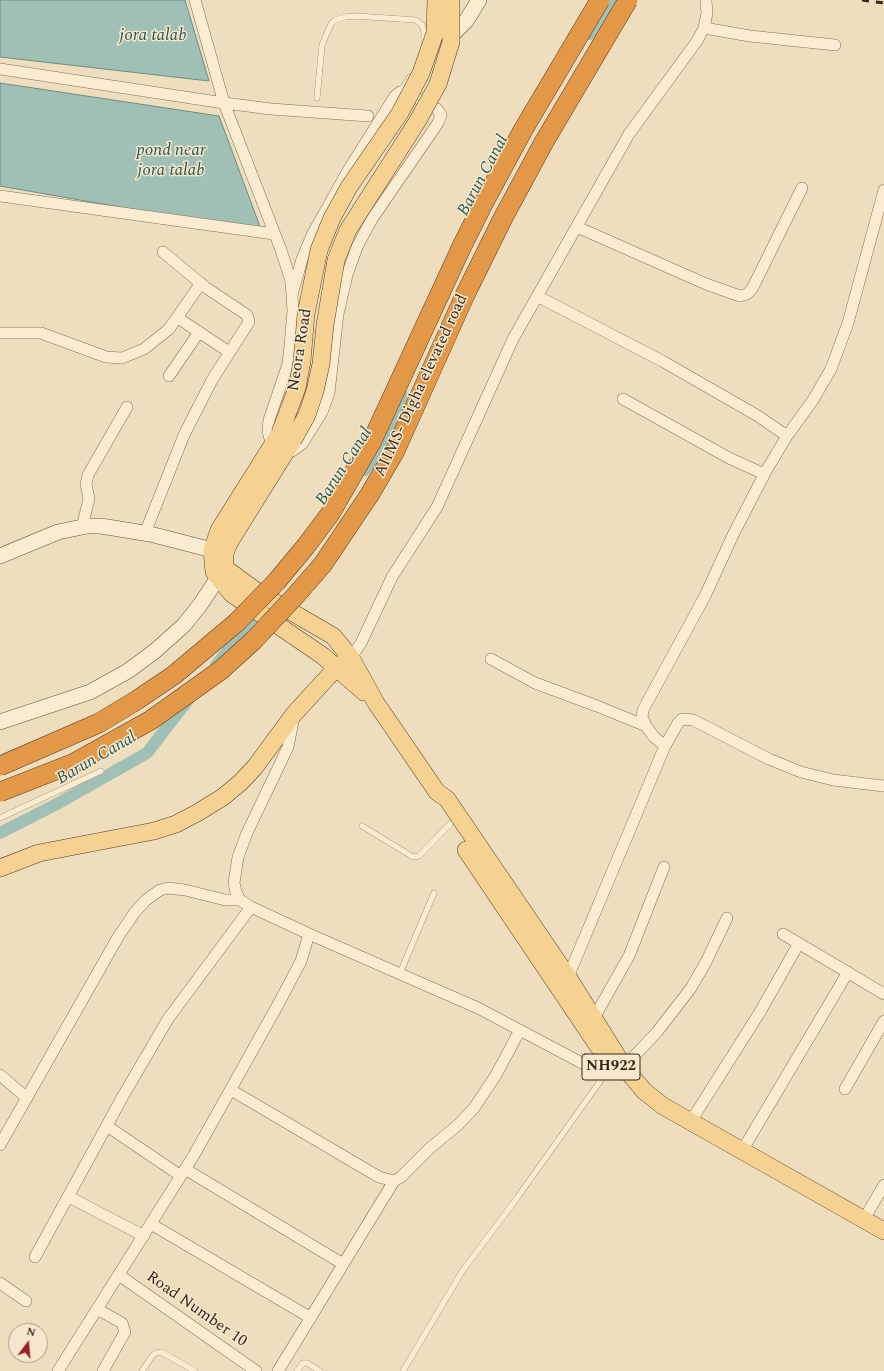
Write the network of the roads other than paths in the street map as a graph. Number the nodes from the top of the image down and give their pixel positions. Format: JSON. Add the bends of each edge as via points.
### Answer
{"nodes":[{"id":1,"x":194,"y":0,"type":"edge"},
{"id":2,"x":436,"y":0,"type":"edge"},
{"id":3,"x":451,"y":0,"type":"edge"},
{"id":4,"x":479,"y":0,"type":"edge"},
{"id":5,"x":600,"y":0,"type":"edge"},
{"id":6,"x":628,"y":0,"type":"edge"},
{"id":7,"x":706,"y":1,"type":"dead end"},
{"id":8,"x":704,"y":28,"type":"junction"},
{"id":9,"x":451,"y":36,"type":"junction"},
{"id":10,"x":835,"y":45,"type":"dead end"},
{"id":11,"x":425,"y":53,"type":"junction"},
{"id":12,"x":447,"y":56,"type":"junction"},
{"id":13,"x":0,"y":69,"type":"edge"},
{"id":14,"x":413,"y":71,"type":"dead end"},
{"id":15,"x":400,"y":92,"type":"junction"},
{"id":16,"x":317,"y":98,"type":"dead end"},
{"id":17,"x":224,"y":103,"type":"junction"},
{"id":18,"x":368,"y":116,"type":"dead end"},
{"id":19,"x":802,"y":188,"type":"dead end"},
{"id":20,"x":884,"y":190,"type":"edge"},
{"id":21,"x":0,"y":196,"type":"edge"},
{"id":22,"x":577,"y":227,"type":"junction"},
{"id":23,"x":274,"y":234,"type":"junction"},
{"id":24,"x":163,"y":252,"type":"dead end"},
{"id":25,"x":201,"y":283,"type":"junction"},
{"id":26,"x":292,"y":295,"type":"junction"},
{"id":27,"x":537,"y":296,"type":"junction"},
{"id":28,"x":178,"y":318,"type":"junction"},
{"id":29,"x":199,"y":332,"type":"junction"},
{"id":30,"x":0,"y":333,"type":"edge"},
{"id":31,"x":229,"y":352,"type":"junction"},
{"id":32,"x":169,"y":376,"type":"dead end"},
{"id":33,"x":623,"y":399,"type":"dead end"},
{"id":34,"x":128,"y":407,"type":"dead end"},
{"id":35,"x":787,"y":436,"type":"junction"},
{"id":36,"x":283,"y":441,"type":"junction"},
{"id":37,"x":764,"y":474,"type":"junction"},
{"id":38,"x":82,"y":527,"type":"junction"},
{"id":39,"x":145,"y":533,"type":"junction"},
{"id":40,"x":218,"y":552,"type":"junction"},
{"id":41,"x":0,"y":556,"type":"edge"},
{"id":42,"x":218,"y":578,"type":"junction"},
{"id":43,"x":254,"y":599,"type":"junction"},
{"id":44,"x":491,"y":659,"type":"dead end"},
{"id":45,"x":344,"y":662,"type":"junction"},
{"id":46,"x":294,"y":714,"type":"junction"},
{"id":47,"x":0,"y":722,"type":"edge"},
{"id":48,"x":646,"y":726,"type":"junction"},
{"id":49,"x":665,"y":746,"type":"junction"},
{"id":50,"x":0,"y":766,"type":"edge"},
{"id":51,"x":101,"y":771,"type":"dead end"},
{"id":52,"x":884,"y":786,"type":"edge"},
{"id":53,"x":0,"y":792,"type":"edge"},
{"id":54,"x":437,"y":792,"type":"junction"},
{"id":55,"x":0,"y":818,"type":"edge"},
{"id":56,"x":450,"y":824,"type":"junction"},
{"id":57,"x":362,"y":826,"type":"dead end"},
{"id":58,"x":664,"y":867,"type":"dead end"},
{"id":59,"x":0,"y":868,"type":"edge"},
{"id":60,"x":434,"y":893,"type":"dead end"},
{"id":61,"x":240,"y":900,"type":"junction"},
{"id":62,"x":251,"y":907,"type":"junction"},
{"id":63,"x":727,"y":918,"type":"dead end"},
{"id":64,"x":309,"y":934,"type":"junction"},
{"id":65,"x":783,"y":934,"type":"dead end"},
{"id":66,"x":799,"y":943,"type":"junction"},
{"id":67,"x":848,"y":972,"type":"junction"},
{"id":68,"x":400,"y":973,"type":"junction"},
{"id":69,"x":568,"y":976,"type":"junction"},
{"id":70,"x":884,"y":994,"type":"edge"},
{"id":71,"x":594,"y":1018,"type":"junction"},
{"id":72,"x":884,"y":1021,"type":"edge"},
{"id":73,"x":520,"y":1030,"type":"junction"},
{"id":74,"x":615,"y":1071,"type":"junction"},
{"id":75,"x":0,"y":1075,"type":"edge"},
{"id":76,"x":845,"y":1089,"type":"dead end"},
{"id":77,"x":231,"y":1090,"type":"junction"},
{"id":78,"x":27,"y":1098,"type":"junction"},
{"id":79,"x":690,"y":1121,"type":"junction"},
{"id":80,"x":107,"y":1126,"type":"junction"},
{"id":81,"x":0,"y":1145,"type":"edge"},
{"id":82,"x":742,"y":1151,"type":"junction"},
{"id":83,"x":183,"y":1172,"type":"junction"},
{"id":84,"x":394,"y":1181,"type":"junction"},
{"id":85,"x":884,"y":1184,"type":"edge"},
{"id":86,"x":69,"y":1197,"type":"junction"},
{"id":87,"x":864,"y":1220,"type":"junction"},
{"id":88,"x":151,"y":1224,"type":"junction"},
{"id":89,"x":884,"y":1232,"type":"edge"},
{"id":90,"x":144,"y":1236,"type":"junction"},
{"id":91,"x":884,"y":1242,"type":"edge"},
{"id":92,"x":35,"y":1257,"type":"dead end"},
{"id":93,"x":343,"y":1264,"type":"junction"},
{"id":94,"x":119,"y":1275,"type":"junction"},
{"id":95,"x":0,"y":1283,"type":"edge"},
{"id":96,"x":26,"y":1301,"type":"dead end"},
{"id":97,"x":97,"y":1309,"type":"junction"},
{"id":98,"x":311,"y":1318,"type":"junction"},
{"id":99,"x":58,"y":1371,"type":"edge"},
{"id":100,"x":103,"y":1371,"type":"edge"},
{"id":101,"x":142,"y":1371,"type":"edge"},
{"id":102,"x":195,"y":1371,"type":"edge"},
{"id":103,"x":256,"y":1371,"type":"edge"},
{"id":104,"x":278,"y":1371,"type":"edge"},
{"id":105,"x":297,"y":1371,"type":"edge"},
{"id":106,"x":320,"y":1371,"type":"edge"},
{"id":107,"x":403,"y":1371,"type":"edge"}],
"edges":[{"from":1,"to":17,"type":"street"},
{"from":2,"to":11,"type":"main road","name":"Neora Road","bridge":true,"via":[[435,33]]},
{"from":3,"to":9,"type":"main road","name":"Neora Road","bridge":true},
{"from":4,"to":9,"type":"street","via":[[466,21]]},
{"from":5,"to":50,"type":"highway","name":"AIIMS- Digha elevated road","bridge":true,"via":[[523,130],[482,206],[372,441],[330,514],[306,546],[277,581],[236,623],[174,675],[99,722]]},
{"from":6,"to":53,"type":"highway","name":"AIIMS- Digha elevated road","bridge":true,"via":[[544,142],[486,250],[395,451],[370,494],[323,564],[296,596],[238,655],[151,720],[74,763]]},
{"from":7,"to":8,"type":"street"},
{"from":8,"to":10,"type":"street","via":[[750,36]]},
{"from":8,"to":22,"type":"street","via":[[688,56],[629,134]]},
{"from":9,"to":12,"type":"main road","name":"Neora Road","bridge":true},
{"from":11,"to":12,"type":"main road"},
{"from":11,"to":16,"type":"lane","via":[[424,31],[416,20],[345,16],[335,20],[322,45]]},
{"from":11,"to":36,"type":"main road","name":"Neora Road","bridge":true,"via":[[422,73],[400,113],[349,187],[332,218],[319,250],[306,314],[297,388]]},
{"from":12,"to":36,"type":"main road","name":"Neora Road","bridge":true,"via":[[438,84],[417,122],[348,230],[338,254],[315,391],[307,415]]},
{"from":13,"to":17,"type":"street"},
{"from":14,"to":15,"type":"lane"},
{"from":15,"to":26,"type":"street","via":[[349,169],[312,235]]},
{"from":15,"to":36,"type":"street","via":[[406,92],[437,109],[441,115],[372,219],[357,247],[338,314],[329,393],[322,412],[302,444],[292,451]]},
{"from":17,"to":18,"type":"street"},
{"from":17,"to":23,"type":"street"},
{"from":19,"to":22,"type":"street","via":[[752,289],[740,296],[706,284]]},
{"from":20,"to":35,"type":"street","via":[[840,346],[819,390]]},
{"from":21,"to":23,"type":"street"},
{"from":22,"to":27,"type":"street"},
{"from":23,"to":26,"type":"street","via":[[287,266]]},
{"from":24,"to":25,"type":"street"},
{"from":25,"to":28,"type":"street"},
{"from":25,"to":31,"type":"street","via":[[249,318],[247,326]]},
{"from":26,"to":36,"type":"street","via":[[288,364],[268,429],[269,436]]},
{"from":27,"to":35,"type":"street","via":[[677,370],[758,416]]},
{"from":27,"to":45,"type":"street","via":[[499,367],[436,507],[392,577],[364,637]]},
{"from":28,"to":29,"type":"street"},
{"from":28,"to":30,"type":"street","via":[[144,349],[133,355],[114,358],[41,333]]},
{"from":29,"to":31,"type":"street"},
{"from":29,"to":32,"type":"street"},
{"from":31,"to":39,"type":"street","via":[[184,435]]},
{"from":33,"to":37,"type":"street","via":[[729,458]]},
{"from":34,"to":38,"type":"street","via":[[88,475],[86,484],[89,499]]},
{"from":35,"to":37,"type":"street"},
{"from":36,"to":40,"type":"main road"},
{"from":37,"to":48,"type":"street","via":[[705,596],[643,710],[642,717]]},
{"from":38,"to":39,"type":"street","via":[[101,526]]},
{"from":38,"to":41,"type":"street","via":[[58,532]]},
{"from":39,"to":40,"type":"street"},
{"from":40,"to":42,"type":"main road","via":[[214,572]]},
{"from":40,"to":43,"type":"main road","via":[[225,568]]},
{"from":42,"to":43,"type":"main road","via":[[232,594]]},
{"from":42,"to":47,"type":"street","via":[[184,625],[128,671],[90,692]]},
{"from":43,"to":45,"type":"main road","bridge":true,"via":[[323,656]]},
{"from":43,"to":45,"type":"main road","bridge":true,"via":[[333,636]]},
{"from":44,"to":48,"type":"street","via":[[535,683]]},
{"from":45,"to":46,"type":"main road"},
{"from":45,"to":54,"type":"main road","via":[[376,703]]},
{"from":46,"to":59,"type":"main road","via":[[241,782],[224,797],[197,813],[176,824],[154,831],[39,853]]},
{"from":46,"to":61,"type":"street","via":[[288,747],[238,857],[234,883]]},
{"from":48,"to":49,"type":"street"},
{"from":49,"to":52,"type":"street","via":[[678,723],[687,718],[801,772],[833,780]]},
{"from":49,"to":69,"type":"street"},
{"from":51,"to":55,"type":"lane"},
{"from":54,"to":56,"type":"main road","number":"NH922","via":[[438,805]]},
{"from":54,"to":69,"type":"main road","via":[[447,800]]},
{"from":56,"to":57,"type":"lane","via":[[419,856],[413,857]]},
{"from":56,"to":74,"type":"main road","number":"NH922"},
{"from":58,"to":71,"type":"street","via":[[629,956]]},
{"from":60,"to":68,"type":"lane"},
{"from":61,"to":62,"type":"street"},
{"from":61,"to":78,"type":"street","via":[[224,900],[168,888],[160,890],[146,900],[118,936]]},
{"from":62,"to":64,"type":"street"},
{"from":62,"to":80,"type":"street","via":[[168,1019]]},
{"from":63,"to":74,"type":"street","via":[[691,988],[657,1032]]},
{"from":64,"to":68,"type":"street"},
{"from":64,"to":77,"type":"street","via":[[298,967]]},
{"from":65,"to":66,"type":"street"},
{"from":66,"to":67,"type":"street"},
{"from":66,"to":79,"type":"street","via":[[760,1012]]},
{"from":67,"to":70,"type":"street"},
{"from":67,"to":82,"type":"street"},
{"from":68,"to":73,"type":"street"},
{"from":69,"to":71,"type":"main road"},
{"from":71,"to":74,"type":"main road"},
{"from":72,"to":76,"type":"street"},
{"from":73,"to":74,"type":"street","via":[[598,1071]]},
{"from":73,"to":84,"type":"street","via":[[496,1075],[474,1108],[405,1174]]},
{"from":74,"to":79,"type":"main road","via":[[633,1080],[663,1106]]},
{"from":74,"to":91,"type":"main road","number":"NH922","via":[[636,1097],[657,1113]]},
{"from":74,"to":107,"type":"lane","via":[[463,1270]]},
{"from":75,"to":78,"type":"street"},
{"from":77,"to":83,"type":"street"},
{"from":77,"to":84,"type":"street","via":[[379,1178]]},
{"from":78,"to":81,"type":"street"},
{"from":79,"to":82,"type":"main road"},
{"from":80,"to":83,"type":"street"},
{"from":80,"to":86,"type":"street"},
{"from":82,"to":87,"type":"main road"},
{"from":83,"to":88,"type":"street"},
{"from":83,"to":93,"type":"street"},
{"from":84,"to":93,"type":"street"},
{"from":85,"to":87,"type":"street"},
{"from":86,"to":90,"type":"street"},
{"from":86,"to":92,"type":"street"},
{"from":87,"to":89,"type":"main road"},
{"from":88,"to":90,"type":"street"},
{"from":88,"to":98,"type":"street"},
{"from":90,"to":94,"type":"street"},
{"from":93,"to":98,"type":"street"},
{"from":94,"to":97,"type":"street"},
{"from":94,"to":103,"type":"street","name":"Road Number 10"},
{"from":95,"to":96,"type":"street"},
{"from":97,"to":99,"type":"street"},
{"from":97,"to":100,"type":"street","via":[[122,1323],[125,1332]]},
{"from":98,"to":104,"type":"street"},
{"from":101,"to":102,"type":"lane","via":[[156,1352],[161,1352]]},
{"from":105,"to":106,"type":"lane","via":[[299,1366],[307,1363]]}]}
